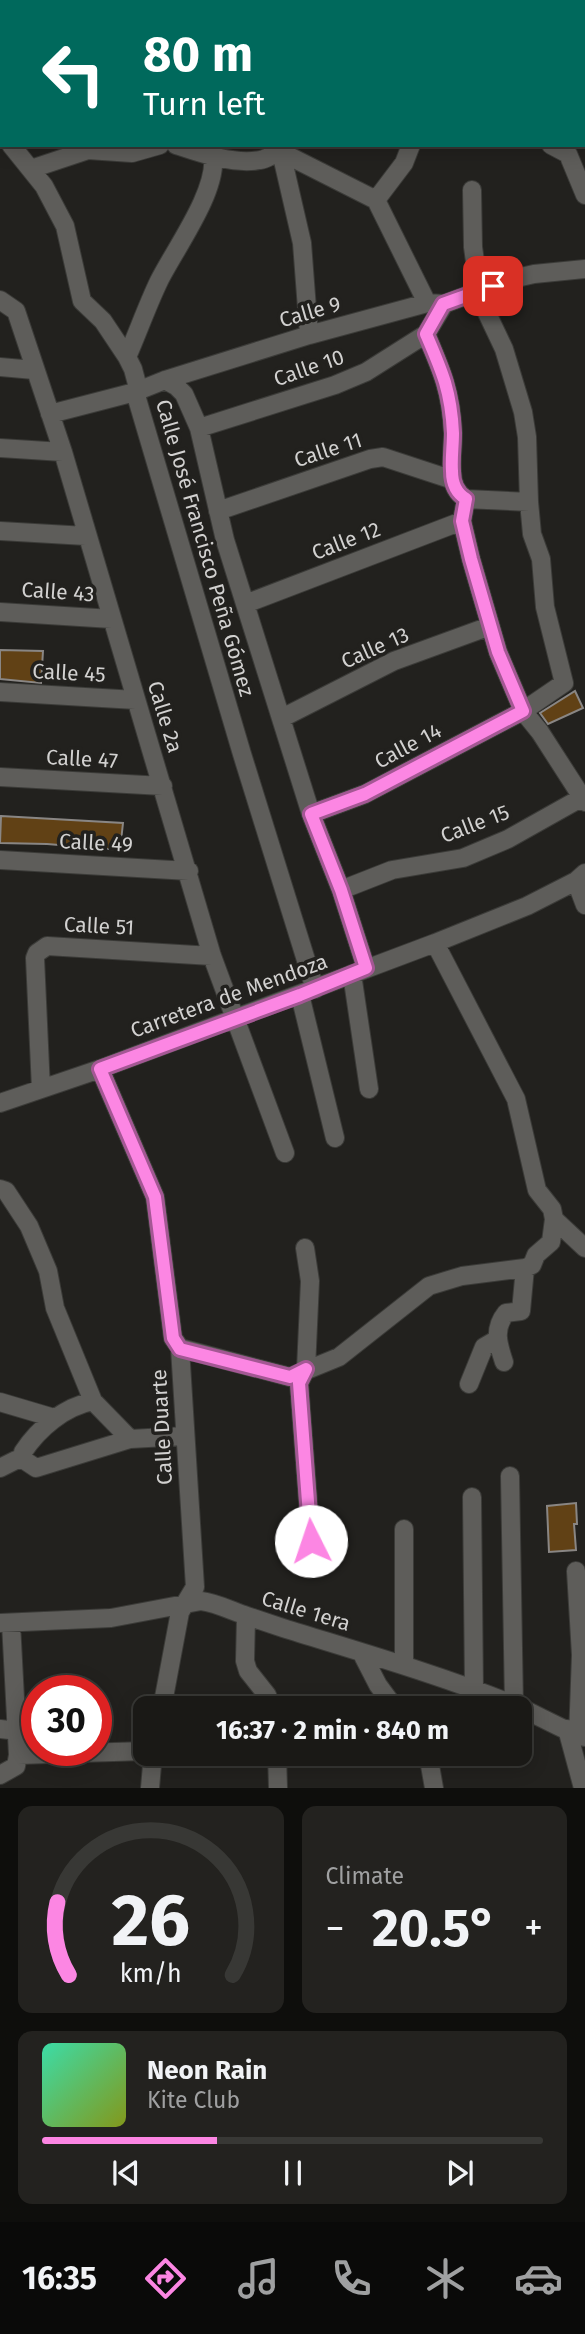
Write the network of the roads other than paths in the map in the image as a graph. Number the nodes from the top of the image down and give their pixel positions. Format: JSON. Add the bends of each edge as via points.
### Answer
{"nodes":[{"id":1,"x":13,"y":147,"type":"edge"},
{"id":2,"x":152,"y":147,"type":"edge"},
{"id":3,"x":182,"y":147,"type":"edge"},
{"id":4,"x":410,"y":147,"type":"edge"},
{"id":5,"x":554,"y":147,"type":"edge"},
{"id":6,"x":279,"y":148,"type":"edge"},
{"id":7,"x":213,"y":157,"type":"junction"},
{"id":8,"x":30,"y":169,"type":"junction"},
{"id":9,"x":472,"y":190,"type":"dead end"},
{"id":10,"x":585,"y":195,"type":"edge"},
{"id":11,"x":376,"y":200,"type":"junction"},
{"id":12,"x":585,"y":269,"type":"edge"},
{"id":13,"x":478,"y":292,"type":"junction"},
{"id":14,"x":0,"y":300,"type":"edge"},
{"id":15,"x":435,"y":304,"type":"junction"},
{"id":16,"x":426,"y":334,"type":"junction"},
{"id":17,"x":309,"y":335,"type":"junction"},
{"id":18,"x":127,"y":357,"type":"junction"},
{"id":19,"x":0,"y":368,"type":"edge"},
{"id":20,"x":34,"y":370,"type":"junction"},
{"id":21,"x":165,"y":380,"type":"junction"},
{"id":22,"x":135,"y":392,"type":"junction"},
{"id":23,"x":50,"y":414,"type":"junction"},
{"id":24,"x":199,"y":428,"type":"junction"},
{"id":25,"x":0,"y":448,"type":"edge"},
{"id":26,"x":63,"y":452,"type":"junction"},
{"id":27,"x":453,"y":480,"type":"junction"},
{"id":28,"x":466,"y":499,"type":"junction"},
{"id":29,"x":529,"y":502,"type":"junction"},
{"id":30,"x":218,"y":511,"type":"junction"},
{"id":31,"x":462,"y":521,"type":"junction"},
{"id":32,"x":0,"y":531,"type":"edge"},
{"id":33,"x":86,"y":536,"type":"junction"},
{"id":34,"x":245,"y":604,"type":"junction"},
{"id":35,"x":0,"y":612,"type":"edge"},
{"id":36,"x":112,"y":619,"type":"junction"},
{"id":37,"x":490,"y":626,"type":"junction"},
{"id":38,"x":0,"y":692,"type":"edge"},
{"id":39,"x":136,"y":700,"type":"junction"},
{"id":40,"x":523,"y":711,"type":"junction"},
{"id":41,"x":282,"y":718,"type":"junction"},
{"id":42,"x":0,"y":778,"type":"edge"},
{"id":43,"x":163,"y":786,"type":"junction"},
{"id":44,"x":583,"y":800,"type":"edge"},
{"id":45,"x":311,"y":814,"type":"junction"},
{"id":46,"x":0,"y":860,"type":"edge"},
{"id":47,"x":189,"y":872,"type":"junction"},
{"id":48,"x":580,"y":877,"type":"edge"},
{"id":49,"x":341,"y":890,"type":"junction"},
{"id":50,"x":585,"y":905,"type":"edge"},
{"id":51,"x":435,"y":943,"type":"junction"},
{"id":52,"x":212,"y":956,"type":"junction"},
{"id":53,"x":359,"y":971,"type":"junction"},
{"id":54,"x":307,"y":992,"type":"junction"},
{"id":55,"x":235,"y":1018,"type":"junction"},
{"id":56,"x":100,"y":1069,"type":"junction"},
{"id":57,"x":41,"y":1089,"type":"junction"},
{"id":58,"x":369,"y":1089,"type":"dead end"},
{"id":59,"x":0,"y":1102,"type":"edge"},
{"id":60,"x":335,"y":1138,"type":"dead end"},
{"id":61,"x":285,"y":1153,"type":"dead end"},
{"id":62,"x":0,"y":1189,"type":"edge"},
{"id":63,"x":554,"y":1219,"type":"junction"},
{"id":64,"x":305,"y":1248,"type":"dead end"},
{"id":65,"x":585,"y":1248,"type":"edge"},
{"id":66,"x":525,"y":1268,"type":"junction"},
{"id":67,"x":496,"y":1340,"type":"junction"},
{"id":68,"x":180,"y":1349,"type":"junction"},
{"id":69,"x":504,"y":1362,"type":"dead end"},
{"id":70,"x":306,"y":1369,"type":"junction"},
{"id":71,"x":469,"y":1384,"type":"dead end"},
{"id":72,"x":93,"y":1401,"type":"junction"},
{"id":73,"x":0,"y":1402,"type":"edge"},
{"id":74,"x":54,"y":1418,"type":"junction"},
{"id":75,"x":185,"y":1436,"type":"junction"},
{"id":76,"x":130,"y":1439,"type":"junction"},
{"id":77,"x":24,"y":1460,"type":"junction"},
{"id":78,"x":0,"y":1468,"type":"edge"},
{"id":79,"x":510,"y":1476,"type":"dead end"},
{"id":80,"x":472,"y":1497,"type":"dead end"},
{"id":81,"x":404,"y":1529,"type":"dead end"},
{"id":82,"x":311,"y":1541,"type":"dead end"},
{"id":83,"x":576,"y":1572,"type":"dead end"},
{"id":84,"x":186,"y":1605,"type":"junction"},
{"id":85,"x":246,"y":1616,"type":"junction"},
{"id":86,"x":6,"y":1623,"type":"edge"},
{"id":87,"x":361,"y":1652,"type":"junction"},
{"id":88,"x":404,"y":1665,"type":"junction"},
{"id":89,"x":474,"y":1690,"type":"junction"},
{"id":90,"x":164,"y":1696,"type":"edge"},
{"id":91,"x":266,"y":1696,"type":"edge"},
{"id":92,"x":386,"y":1696,"type":"edge"},
{"id":93,"x":490,"y":1696,"type":"edge"},
{"id":94,"x":514,"y":1696,"type":"edge"},
{"id":95,"x":532,"y":1713,"type":"edge"},
{"id":96,"x":9,"y":1730,"type":"edge"},
{"id":97,"x":577,"y":1734,"type":"edge"},
{"id":98,"x":133,"y":1751,"type":"edge"},
{"id":99,"x":18,"y":1755,"type":"junction"},
{"id":100,"x":152,"y":1766,"type":"edge"},
{"id":101,"x":277,"y":1766,"type":"edge"},
{"id":102,"x":430,"y":1766,"type":"edge"},
{"id":103,"x":0,"y":1775,"type":"edge"},
{"id":104,"x":150,"y":1788,"type":"edge"},
{"id":105,"x":278,"y":1788,"type":"edge"},
{"id":106,"x":434,"y":1788,"type":"edge"},
{"id":107,"x":583,"y":1788,"type":"edge"}],
"edges":[{"from":1,"to":8,"type":"street","name":"Calle José Francisco Peña Gómez"},
{"from":2,"to":8,"type":"street","via":[[132,152],[88,150]]},
{"from":3,"to":7,"type":"street"},
{"from":4,"to":11,"type":"street"},
{"from":5,"to":10,"type":"street","via":[[568,155]]},
{"from":6,"to":7,"type":"street","via":[[260,160]]},
{"from":6,"to":11,"type":"street"},
{"from":6,"to":17,"type":"street","via":[[302,243]]},
{"from":7,"to":18,"type":"street","via":[[212,177],[196,215],[159,281]]},
{"from":8,"to":18,"type":"street","name":"Calle José Francisco Peña Gómez","via":[[65,226],[82,301],[103,321]]},
{"from":9,"to":13,"type":"street"},
{"from":11,"to":15,"type":"street"},
{"from":12,"to":13,"type":"street","name":"Calle 9","via":[[534,274]]},
{"from":13,"to":15,"type":"street","name":"Calle 9"},
{"from":13,"to":29,"type":"street","via":[[517,387],[527,437]]},
{"from":14,"to":20,"type":"street","name":"Calle 2a","via":[[16,311]]},
{"from":15,"to":16,"type":"street"},
{"from":15,"to":17,"type":"street","name":"Calle 9"},
{"from":16,"to":24,"type":"street","name":"Calle 10","via":[[366,372],[335,385]]},
{"from":16,"to":27,"type":"street","via":[[449,394]]},
{"from":17,"to":21,"type":"street","name":"Calle 9"},
{"from":18,"to":22,"type":"street","name":"Calle José Francisco Peña Gómez"},
{"from":19,"to":20,"type":"street"},
{"from":20,"to":23,"type":"street","name":"Calle 2a"},
{"from":21,"to":22,"type":"street","name":"Calle 9"},
{"from":21,"to":24,"type":"street","via":[[184,394]]},
{"from":22,"to":23,"type":"street","name":"Calle 9"},
{"from":22,"to":54,"type":"street","name":"Calle José Francisco Peña Gómez","via":[[291,907]]},
{"from":23,"to":26,"type":"street","name":"Calle 2a"},
{"from":24,"to":30,"type":"street"},
{"from":25,"to":26,"type":"street"},
{"from":26,"to":33,"type":"street","name":"Calle 2a"},
{"from":27,"to":28,"type":"street"},
{"from":27,"to":30,"type":"street","name":"Calle 11","via":[[383,457]]},
{"from":28,"to":29,"type":"street"},
{"from":28,"to":31,"type":"street"},
{"from":29,"to":40,"type":"street","name":"Calle 14","via":[[545,607],[564,683]]},
{"from":30,"to":34,"type":"street"},
{"from":31,"to":34,"type":"street","name":"Calle 12"},
{"from":31,"to":37,"type":"street"},
{"from":32,"to":33,"type":"street"},
{"from":33,"to":36,"type":"street","name":"Calle 2a"},
{"from":34,"to":41,"type":"street"},
{"from":35,"to":36,"type":"street","name":"Calle 43"},
{"from":36,"to":39,"type":"street","name":"Calle 2a"},
{"from":37,"to":40,"type":"street"},
{"from":37,"to":41,"type":"street","name":"Calle 13","via":[[394,661]]},
{"from":38,"to":39,"type":"street","name":"Calle 45"},
{"from":39,"to":43,"type":"street","name":"Calle 2a"},
{"from":40,"to":44,"type":"street"},
{"from":40,"to":45,"type":"street","name":"Calle 14","via":[[365,794]]},
{"from":41,"to":45,"type":"street"},
{"from":42,"to":43,"type":"street","name":"Calle 47"},
{"from":43,"to":47,"type":"street","name":"Calle 2a"},
{"from":44,"to":49,"type":"street","name":"Calle 15","via":[[463,858],[393,870]]},
{"from":45,"to":49,"type":"street"},
{"from":46,"to":47,"type":"street","name":"Calle 49"},
{"from":47,"to":52,"type":"street","name":"Calle 2a"},
{"from":48,"to":50,"type":"street"},
{"from":48,"to":51,"type":"street","name":"Carretera de Mendoza","via":[[527,906]]},
{"from":49,"to":53,"type":"street"},
{"from":51,"to":53,"type":"street","name":"Carretera de Mendoza"},
{"from":51,"to":63,"type":"street","via":[[516,1099],[537,1189]]},
{"from":52,"to":55,"type":"street","name":"Calle 2a"},
{"from":52,"to":57,"type":"street","name":"Calle 51","via":[[41,949],[35,958]]},
{"from":53,"to":54,"type":"street","name":"Carretera de Mendoza"},
{"from":53,"to":58,"type":"street"},
{"from":54,"to":55,"type":"street","name":"Carretera de Mendoza"},
{"from":54,"to":60,"type":"street","name":"Calle José Francisco Peña Gómez"},
{"from":55,"to":56,"type":"street","name":"Carretera de Mendoza"},
{"from":55,"to":61,"type":"street","name":"Calle 2a"},
{"from":56,"to":57,"type":"street","name":"Carretera de Mendoza"},
{"from":56,"to":68,"type":"street","name":"Calle Duarte","via":[[155,1197],[173,1338]]},
{"from":57,"to":59,"type":"street","name":"Carretera de Mendoza"},
{"from":62,"to":72,"type":"street","via":[[29,1226],[48,1271],[55,1308]]},
{"from":63,"to":65,"type":"street"},
{"from":63,"to":66,"type":"street","via":[[551,1242]]},
{"from":64,"to":70,"type":"street","via":[[310,1281]]},
{"from":66,"to":67,"type":"street","via":[[521,1311],[506,1313]]},
{"from":66,"to":70,"type":"street","via":[[462,1276],[429,1286],[339,1357]]},
{"from":67,"to":69,"type":"street"},
{"from":67,"to":71,"type":"street","via":[[484,1347]]},
{"from":68,"to":70,"type":"street","via":[[290,1377]]},
{"from":68,"to":75,"type":"street","name":"Calle Duarte"},
{"from":70,"to":82,"type":"street","via":[[299,1383]]},
{"from":72,"to":74,"type":"street"},
{"from":72,"to":76,"type":"street"},
{"from":73,"to":74,"type":"street"},
{"from":74,"to":77,"type":"street","via":[[27,1445]]},
{"from":75,"to":76,"type":"street"},
{"from":75,"to":84,"type":"street","name":"Calle Duarte","via":[[195,1587]]},
{"from":76,"to":77,"type":"street","via":[[36,1468]]},
{"from":77,"to":78,"type":"street"},
{"from":79,"to":94,"type":"street"},
{"from":80,"to":89,"type":"street"},
{"from":81,"to":88,"type":"street"},
{"from":83,"to":97,"type":"street","via":[[581,1655]]},
{"from":84,"to":85,"type":"street","name":"Calle 1era","via":[[210,1602]]},
{"from":84,"to":86,"type":"street","name":"Calle 1era","via":[[111,1618]]},
{"from":84,"to":90,"type":"street","name":"Calle Duarte","via":[[180,1612]]},
{"from":85,"to":87,"type":"street","name":"Calle 1era"},
{"from":85,"to":91,"type":"street","via":[[245,1661]]},
{"from":86,"to":96,"type":"street"},
{"from":87,"to":88,"type":"street","name":"Calle 1era"},
{"from":87,"to":92,"type":"street"},
{"from":88,"to":89,"type":"street","name":"Calle 1era"},
{"from":89,"to":93,"type":"street","name":"Calle 1era"},
{"from":95,"to":97,"type":"street","name":"Calle 1era"},
{"from":96,"to":99,"type":"street"},
{"from":97,"to":107,"type":"street"},
{"from":98,"to":99,"type":"street"},
{"from":99,"to":103,"type":"street","via":[[16,1766]]},
{"from":100,"to":104,"type":"street"},
{"from":101,"to":105,"type":"street"},
{"from":102,"to":106,"type":"street"}]}
